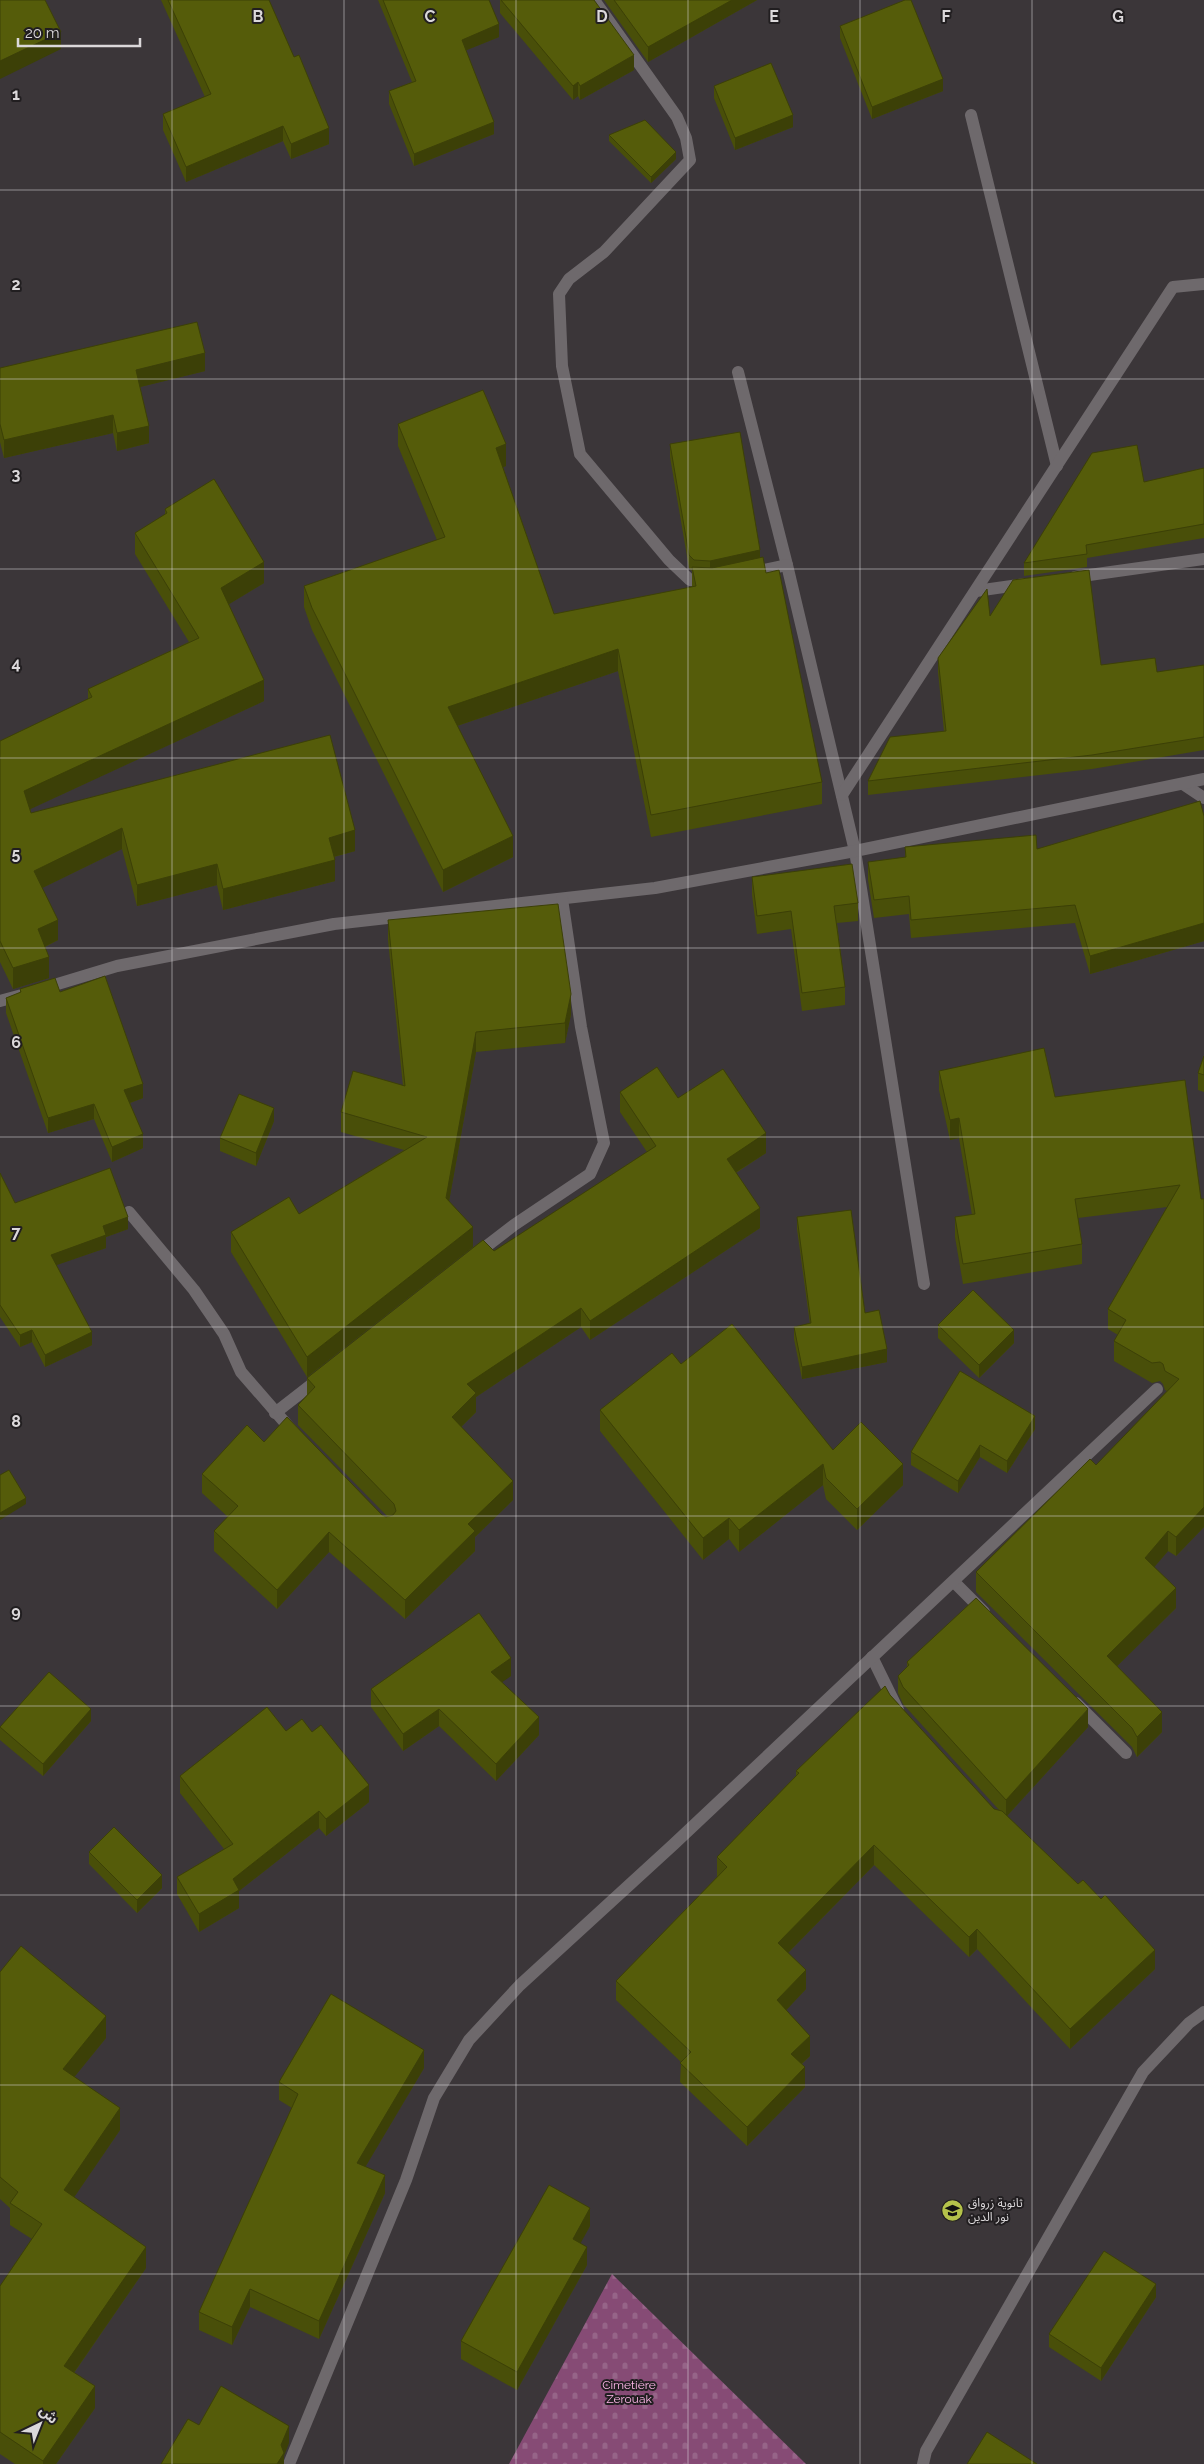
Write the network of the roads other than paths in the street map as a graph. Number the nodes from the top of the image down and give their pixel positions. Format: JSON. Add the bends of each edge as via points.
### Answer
{"nodes":[{"id":1,"x":594,"y":0,"type":"edge"},
{"id":2,"x":971,"y":115,"type":"dead end"},
{"id":3,"x":1204,"y":284,"type":"edge"},
{"id":4,"x":738,"y":372,"type":"dead end"},
{"id":5,"x":1056,"y":466,"type":"junction"},
{"id":6,"x":1204,"y":559,"type":"edge"},
{"id":7,"x":787,"y":565,"type":"junction"},
{"id":8,"x":739,"y":576,"type":"edge"},
{"id":9,"x":1062,"y":579,"type":"edge"},
{"id":10,"x":720,"y":580,"type":"edge"},
{"id":11,"x":1042,"y":582,"type":"edge"},
{"id":12,"x":976,"y":591,"type":"junction"},
{"id":13,"x":1204,"y":779,"type":"edge"},
{"id":14,"x":1183,"y":784,"type":"junction"},
{"id":15,"x":842,"y":795,"type":"junction"},
{"id":16,"x":1204,"y":798,"type":"edge"},
{"id":17,"x":855,"y":851,"type":"junction"},
{"id":18,"x":562,"y":898,"type":"junction"},
{"id":19,"x":0,"y":1001,"type":"edge"},
{"id":20,"x":129,"y":1212,"type":"dead end"},
{"id":21,"x":467,"y":1261,"type":"edge"},
{"id":22,"x":924,"y":1284,"type":"dead end"},
{"id":23,"x":329,"y":1371,"type":"edge"},
{"id":24,"x":1157,"y":1389,"type":"edge"},
{"id":25,"x":275,"y":1413,"type":"junction"},
{"id":26,"x":301,"y":1441,"type":"edge"},
{"id":27,"x":954,"y":1582,"type":"junction"},
{"id":28,"x":995,"y":1623,"type":"edge"},
{"id":29,"x":872,"y":1656,"type":"junction"},
{"id":30,"x":1064,"y":1691,"type":"edge"},
{"id":31,"x":909,"y":1723,"type":"edge"},
{"id":32,"x":1126,"y":1753,"type":"edge"},
{"id":33,"x":1204,"y":2012,"type":"edge"},
{"id":34,"x":288,"y":2464,"type":"edge"},
{"id":35,"x":922,"y":2464,"type":"edge"}],
"edges":[{"from":1,"to":10,"type":"street","via":[[677,117],[686,138],[690,160],[604,252],[569,279],[559,294],[562,366],[580,454],[669,560],[690,580]]},
{"from":2,"to":5,"type":"street"},
{"from":3,"to":5,"type":"street","via":[[1173,288]]},
{"from":4,"to":7,"type":"street"},
{"from":5,"to":12,"type":"street"},
{"from":6,"to":9,"type":"street"},
{"from":7,"to":8,"type":"street"},
{"from":7,"to":15,"type":"street"},
{"from":11,"to":12,"type":"street"},
{"from":12,"to":15,"type":"street"},
{"from":13,"to":14,"type":"street"},
{"from":14,"to":16,"type":"street"},
{"from":14,"to":17,"type":"street"},
{"from":15,"to":17,"type":"street"},
{"from":17,"to":18,"type":"street","via":[[655,888]]},
{"from":17,"to":22,"type":"street"},
{"from":18,"to":19,"type":"street","via":[[334,924],[117,966]]},
{"from":18,"to":21,"type":"street","via":[[581,1027],[604,1143],[590,1174]]},
{"from":20,"to":25,"type":"street","via":[[194,1290],[224,1334],[242,1372]]},
{"from":23,"to":25,"type":"street"},
{"from":24,"to":27,"type":"street"},
{"from":25,"to":26,"type":"street"},
{"from":27,"to":28,"type":"street"},
{"from":27,"to":29,"type":"street"},
{"from":29,"to":31,"type":"street","via":[[896,1709]]},
{"from":29,"to":34,"type":"street","via":[[520,1985],[469,2040],[434,2098],[406,2180]]},
{"from":30,"to":32,"type":"street"},
{"from":33,"to":35,"type":"street","via":[[1189,2023],[1143,2072],[926,2451]]}]}
